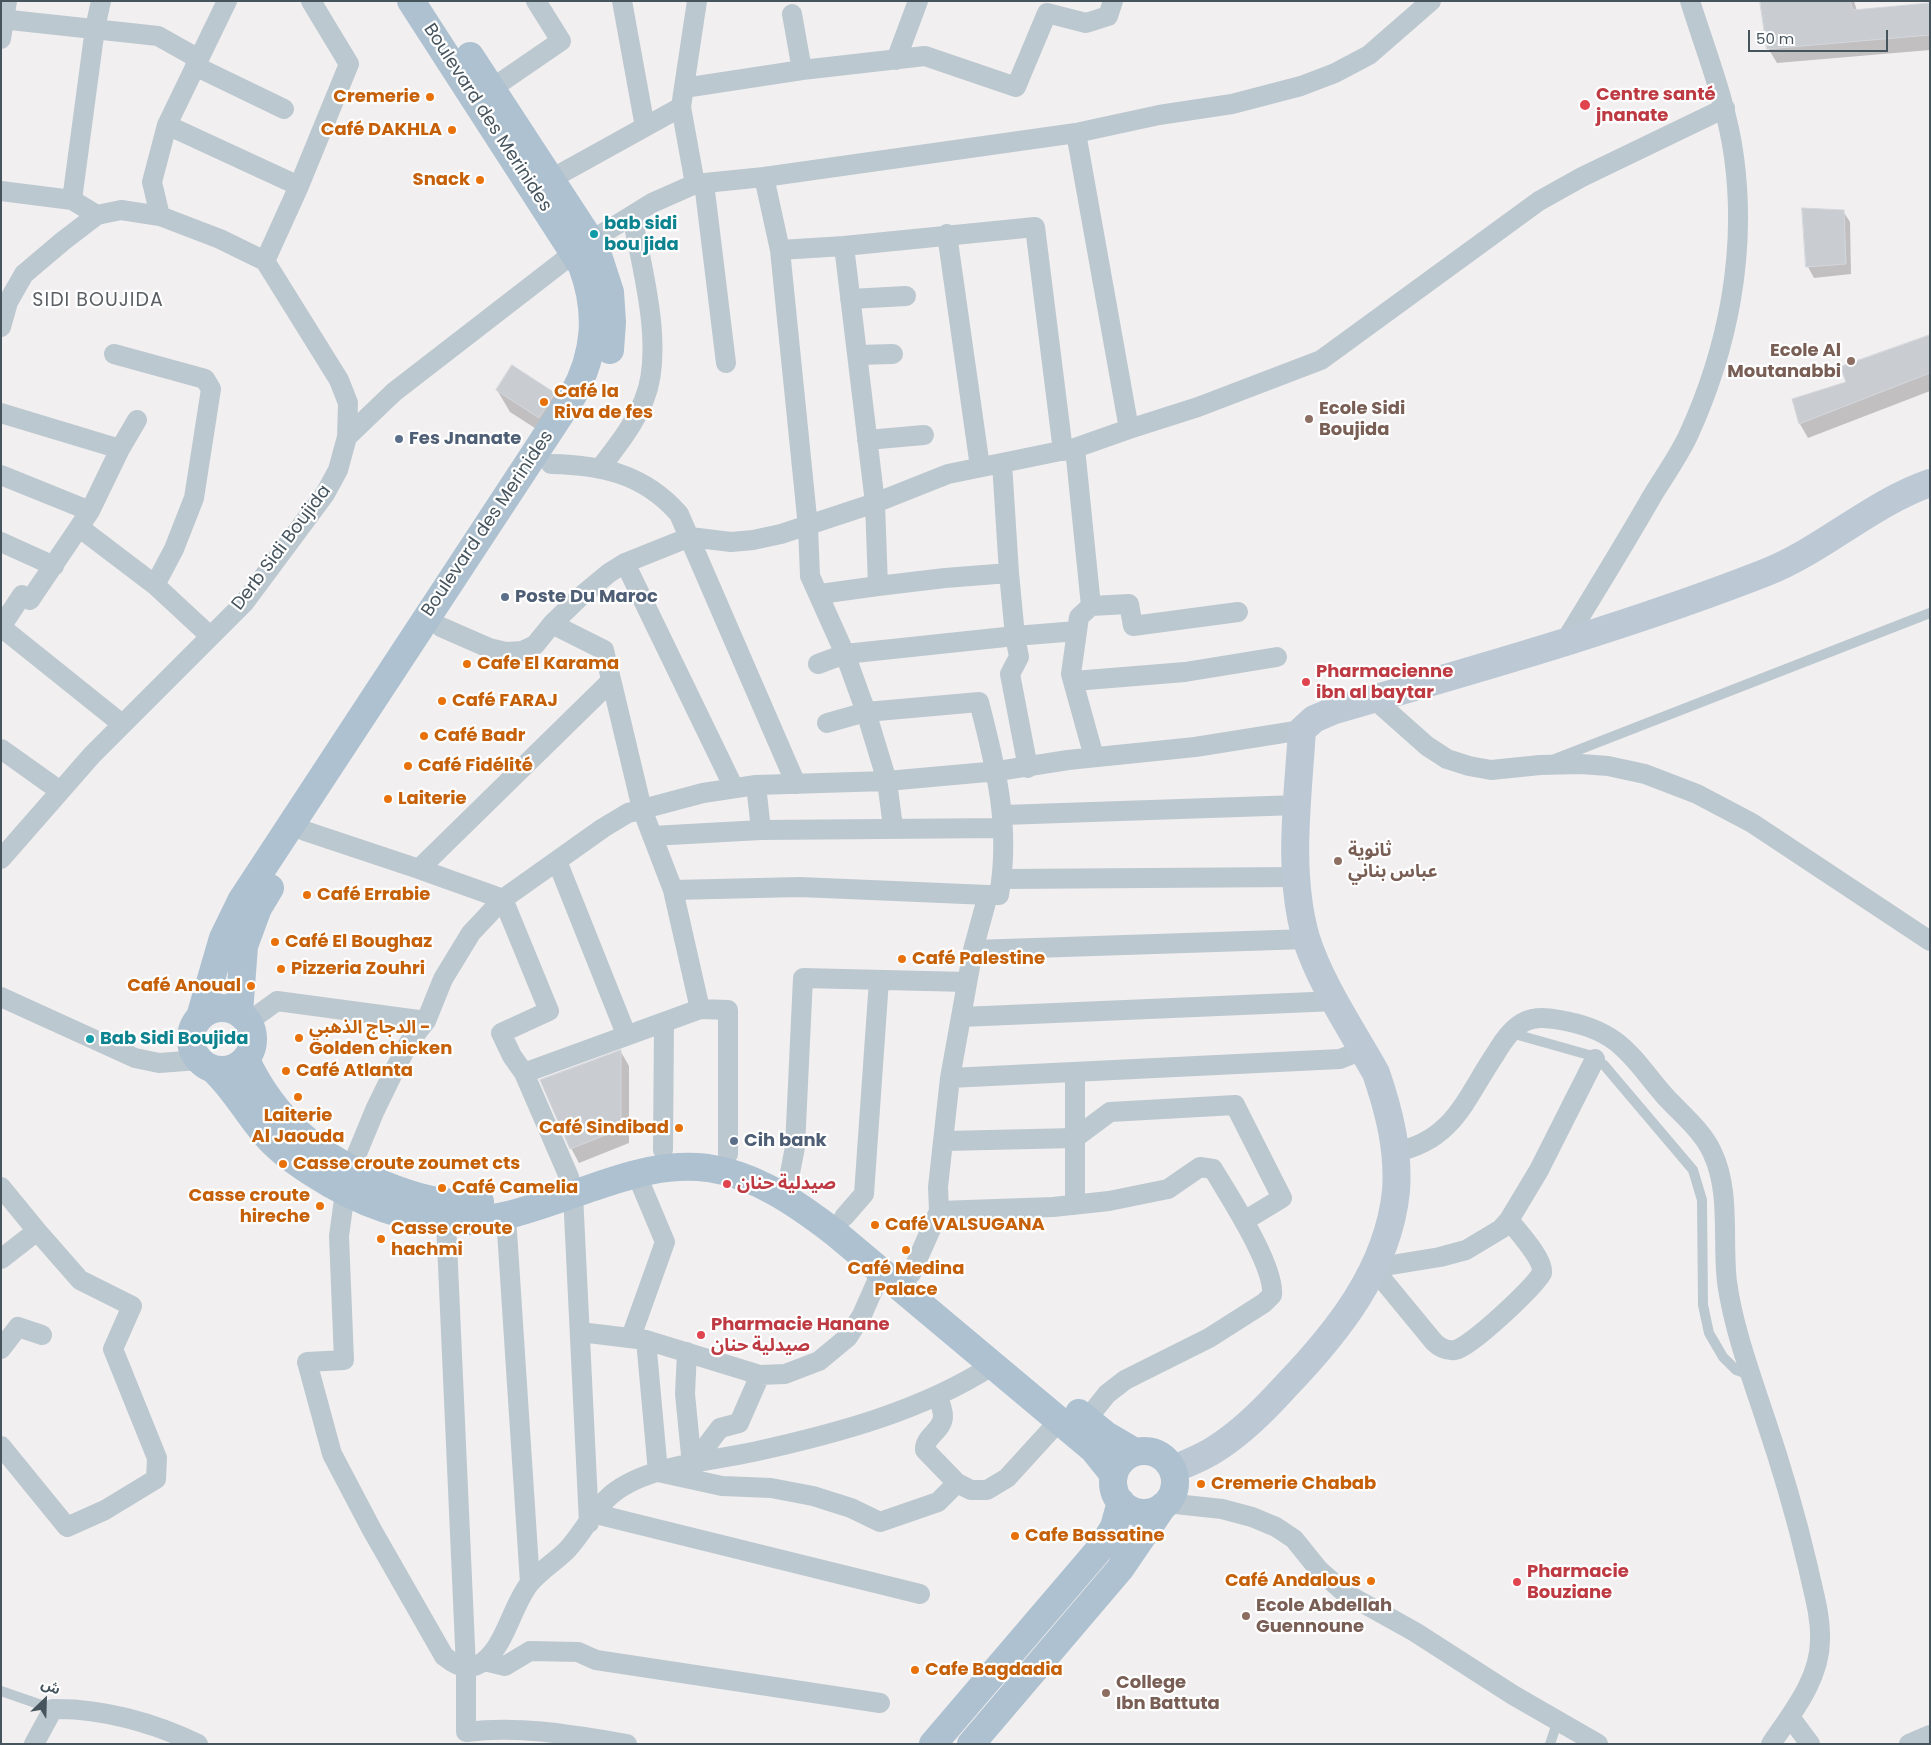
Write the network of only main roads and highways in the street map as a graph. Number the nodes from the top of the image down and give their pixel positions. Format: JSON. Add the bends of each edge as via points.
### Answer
{"nodes":[{"id":1,"x":412,"y":1,"type":"edge"},
{"id":2,"x":434,"y":1,"type":"edge"},
{"id":3,"x":583,"y":246,"type":"junction"},
{"id":4,"x":200,"y":1017,"type":"junction"},
{"id":5,"x":243,"y":1018,"type":"junction"},
{"id":6,"x":246,"y":1060,"type":"junction"},
{"id":7,"x":206,"y":1064,"type":"junction"},
{"id":8,"x":348,"y":1180,"type":"junction"},
{"id":9,"x":571,"y":1185,"type":"junction"},
{"id":10,"x":1135,"y":1452,"type":"junction"},
{"id":11,"x":1114,"y":1475,"type":"junction"},
{"id":12,"x":1121,"y":1502,"type":"junction"},
{"id":13,"x":1165,"y":1505,"type":"junction"},
{"id":14,"x":933,"y":1744,"type":"edge"},
{"id":15,"x":971,"y":1744,"type":"edge"}],
"edges":[{"from":1,"to":3,"type":"main road","name":"Boulevard des Merinides"},
{"from":2,"to":3,"type":"main road","name":"Boulevard des Merinides","via":[[551,179]]},
{"from":3,"to":4,"type":"main road","name":"Boulevard des Merinides","via":[[593,323],[591,350],[580,382],[241,900],[223,938]]},
{"from":3,"to":5,"type":"main road","name":"Boulevard des Merinides","via":[[601,260],[610,292],[610,351],[595,393],[258,908],[244,946]]},
{"from":4,"to":5,"type":"main road","via":[[219,1008]]},
{"from":4,"to":7,"type":"main road","via":[[191,1038],[193,1050]]},
{"from":5,"to":6,"type":"main road","via":[[253,1042]]},
{"from":6,"to":7,"type":"main road","via":[[225,1070]]},
{"from":6,"to":8,"type":"main road","via":[[270,1099],[292,1125]]},
{"from":7,"to":8,"type":"main road","via":[[230,1085],[274,1144],[311,1172]]},
{"from":8,"to":9,"type":"main road","via":[[448,1203],[492,1200]]},
{"from":8,"to":9,"type":"main road","via":[[376,1206],[405,1216],[446,1222],[506,1216]]},
{"from":9,"to":10,"type":"main road","via":[[628,1157],[694,1148],[744,1157],[789,1178],[844,1217],[1106,1435]]},
{"from":9,"to":11,"type":"main road","via":[[666,1167],[695,1167],[738,1175],[770,1188],[834,1232],[994,1365],[1093,1449]]},
{"from":10,"to":11,"type":"main road","via":[[1123,1459]]},
{"from":10,"to":13,"type":"main road","via":[[1157,1453],[1172,1469],[1175,1484]]},
{"from":11,"to":12,"type":"main road","via":[[1114,1489]]},
{"from":12,"to":13,"type":"main road","via":[[1144,1512]]},
{"from":12,"to":14,"type":"main road","via":[[1114,1527],[1103,1545]]},
{"from":13,"to":15,"type":"main road","via":[[1120,1568]]}]}
